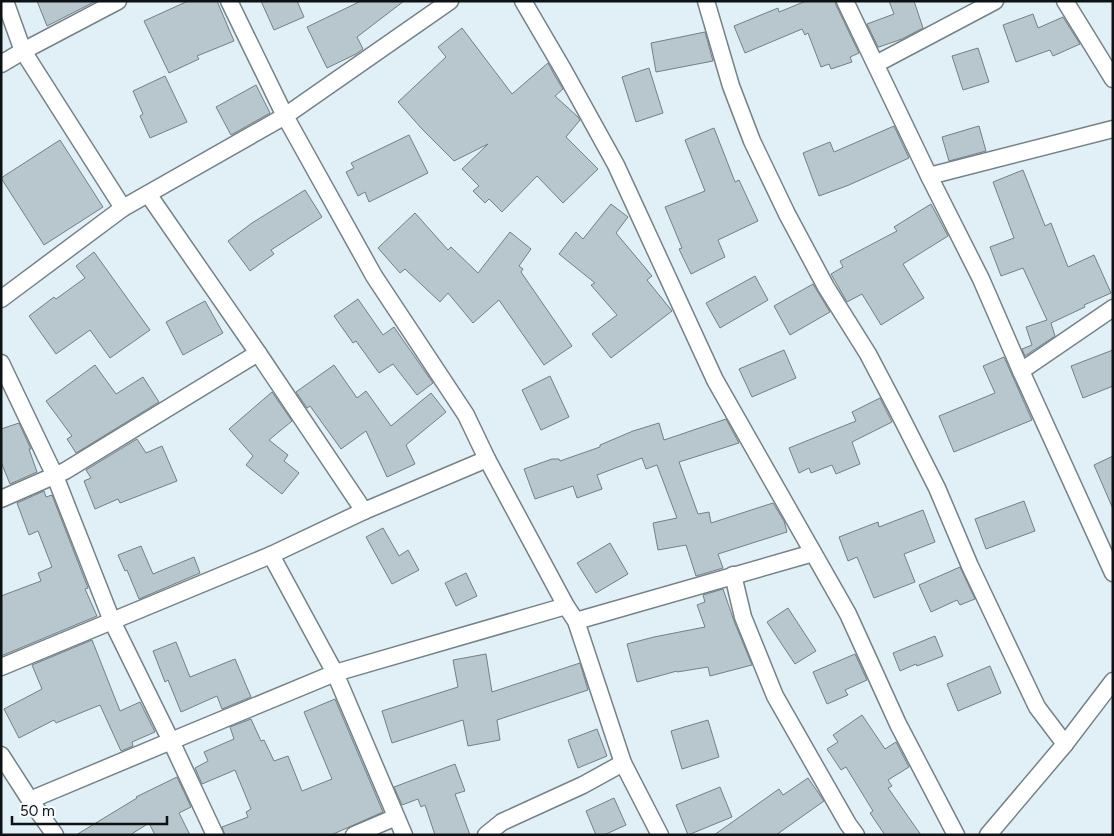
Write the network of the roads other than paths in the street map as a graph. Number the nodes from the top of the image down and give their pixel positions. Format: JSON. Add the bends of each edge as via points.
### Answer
{"nodes":[{"id":1,"x":5,"y":1,"type":"edge"},
{"id":2,"x":118,"y":1,"type":"edge"},
{"id":3,"x":229,"y":1,"type":"edge"},
{"id":4,"x":450,"y":1,"type":"edge"},
{"id":5,"x":523,"y":1,"type":"edge"},
{"id":6,"x":706,"y":1,"type":"edge"},
{"id":7,"x":845,"y":1,"type":"edge"},
{"id":8,"x":995,"y":1,"type":"edge"},
{"id":9,"x":1065,"y":1,"type":"edge"},
{"id":10,"x":23,"y":51,"type":"junction"},
{"id":11,"x":1,"y":64,"type":"edge"},
{"id":12,"x":876,"y":64,"type":"junction"},
{"id":13,"x":1113,"y":79,"type":"edge"},
{"id":14,"x":285,"y":116,"type":"junction"},
{"id":15,"x":1113,"y":129,"type":"edge"},
{"id":16,"x":929,"y":176,"type":"junction"},
{"id":17,"x":148,"y":194,"type":"junction"},
{"id":18,"x":123,"y":208,"type":"junction"},
{"id":19,"x":1,"y":299,"type":"edge"},
{"id":20,"x":1113,"y":308,"type":"edge"},
{"id":21,"x":258,"y":353,"type":"junction"},
{"id":22,"x":1,"y":362,"type":"edge"},
{"id":23,"x":1021,"y":371,"type":"junction"},
{"id":24,"x":487,"y":459,"type":"junction"},
{"id":25,"x":54,"y":476,"type":"junction"},
{"id":26,"x":1,"y":499,"type":"edge"},
{"id":27,"x":364,"y":511,"type":"junction"},
{"id":28,"x":812,"y":552,"type":"junction"},
{"id":29,"x":271,"y":555,"type":"junction"},
{"id":30,"x":1113,"y":573,"type":"edge"},
{"id":31,"x":733,"y":576,"type":"junction"},
{"id":32,"x":566,"y":606,"type":"junction"},
{"id":33,"x":112,"y":621,"type":"junction"},
{"id":34,"x":576,"y":622,"type":"junction"},
{"id":35,"x":1,"y":667,"type":"edge"},
{"id":36,"x":335,"y":673,"type":"junction"},
{"id":37,"x":1113,"y":681,"type":"edge"},
{"id":38,"x":171,"y":741,"type":"junction"},
{"id":39,"x":1065,"y":744,"type":"junction"},
{"id":40,"x":1,"y":756,"type":"edge"},
{"id":41,"x":623,"y":763,"type":"junction"},
{"id":42,"x":30,"y":800,"type":"junction"},
{"id":43,"x":396,"y":817,"type":"junction"},
{"id":44,"x":55,"y":835,"type":"edge"},
{"id":45,"x":215,"y":835,"type":"edge"},
{"id":46,"x":354,"y":835,"type":"edge"},
{"id":47,"x":404,"y":835,"type":"edge"},
{"id":48,"x":486,"y":835,"type":"edge"},
{"id":49,"x":660,"y":835,"type":"edge"},
{"id":50,"x":856,"y":835,"type":"edge"},
{"id":51,"x":956,"y":835,"type":"edge"},
{"id":52,"x":988,"y":835,"type":"edge"}],
"edges":[{"from":1,"to":10,"type":"street"},
{"from":2,"to":10,"type":"street"},
{"from":3,"to":14,"type":"street"},
{"from":4,"to":14,"type":"street"},
{"from":5,"to":28,"type":"street","via":[[616,164],[715,380]]},
{"from":6,"to":39,"type":"street","via":[[731,86],[752,141],[783,206],[916,445],[1037,707]]},
{"from":7,"to":12,"type":"street"},
{"from":8,"to":12,"type":"street"},
{"from":9,"to":13,"type":"street"},
{"from":10,"to":11,"type":"street"},
{"from":10,"to":18,"type":"street"},
{"from":12,"to":16,"type":"street"},
{"from":14,"to":17,"type":"street"},
{"from":14,"to":24,"type":"street","via":[[374,276],[466,415]]},
{"from":15,"to":16,"type":"street"},
{"from":16,"to":23,"type":"street","via":[[981,279]]},
{"from":17,"to":18,"type":"street"},
{"from":17,"to":21,"type":"street"},
{"from":18,"to":19,"type":"street"},
{"from":20,"to":23,"type":"street"},
{"from":21,"to":25,"type":"street"},
{"from":21,"to":27,"type":"street"},
{"from":22,"to":25,"type":"street"},
{"from":23,"to":30,"type":"street"},
{"from":24,"to":27,"type":"street"},
{"from":24,"to":32,"type":"street"},
{"from":25,"to":26,"type":"street"},
{"from":25,"to":33,"type":"street"},
{"from":27,"to":29,"type":"street"},
{"from":28,"to":31,"type":"street"},
{"from":28,"to":51,"type":"street","via":[[848,614],[898,724]]},
{"from":29,"to":33,"type":"street"},
{"from":29,"to":36,"type":"street"},
{"from":31,"to":34,"type":"street"},
{"from":31,"to":50,"type":"street","via":[[743,617],[775,696]]},
{"from":32,"to":34,"type":"street"},
{"from":32,"to":36,"type":"street"},
{"from":33,"to":35,"type":"street"},
{"from":33,"to":38,"type":"street"},
{"from":34,"to":41,"type":"street"},
{"from":36,"to":38,"type":"street"},
{"from":36,"to":43,"type":"street"},
{"from":37,"to":39,"type":"street"},
{"from":38,"to":42,"type":"street"},
{"from":38,"to":45,"type":"street"},
{"from":39,"to":52,"type":"street"},
{"from":40,"to":42,"type":"street"},
{"from":41,"to":48,"type":"street","via":[[502,822]]},
{"from":41,"to":49,"type":"street"},
{"from":42,"to":44,"type":"street"},
{"from":43,"to":46,"type":"street"},
{"from":43,"to":47,"type":"street"}]}
